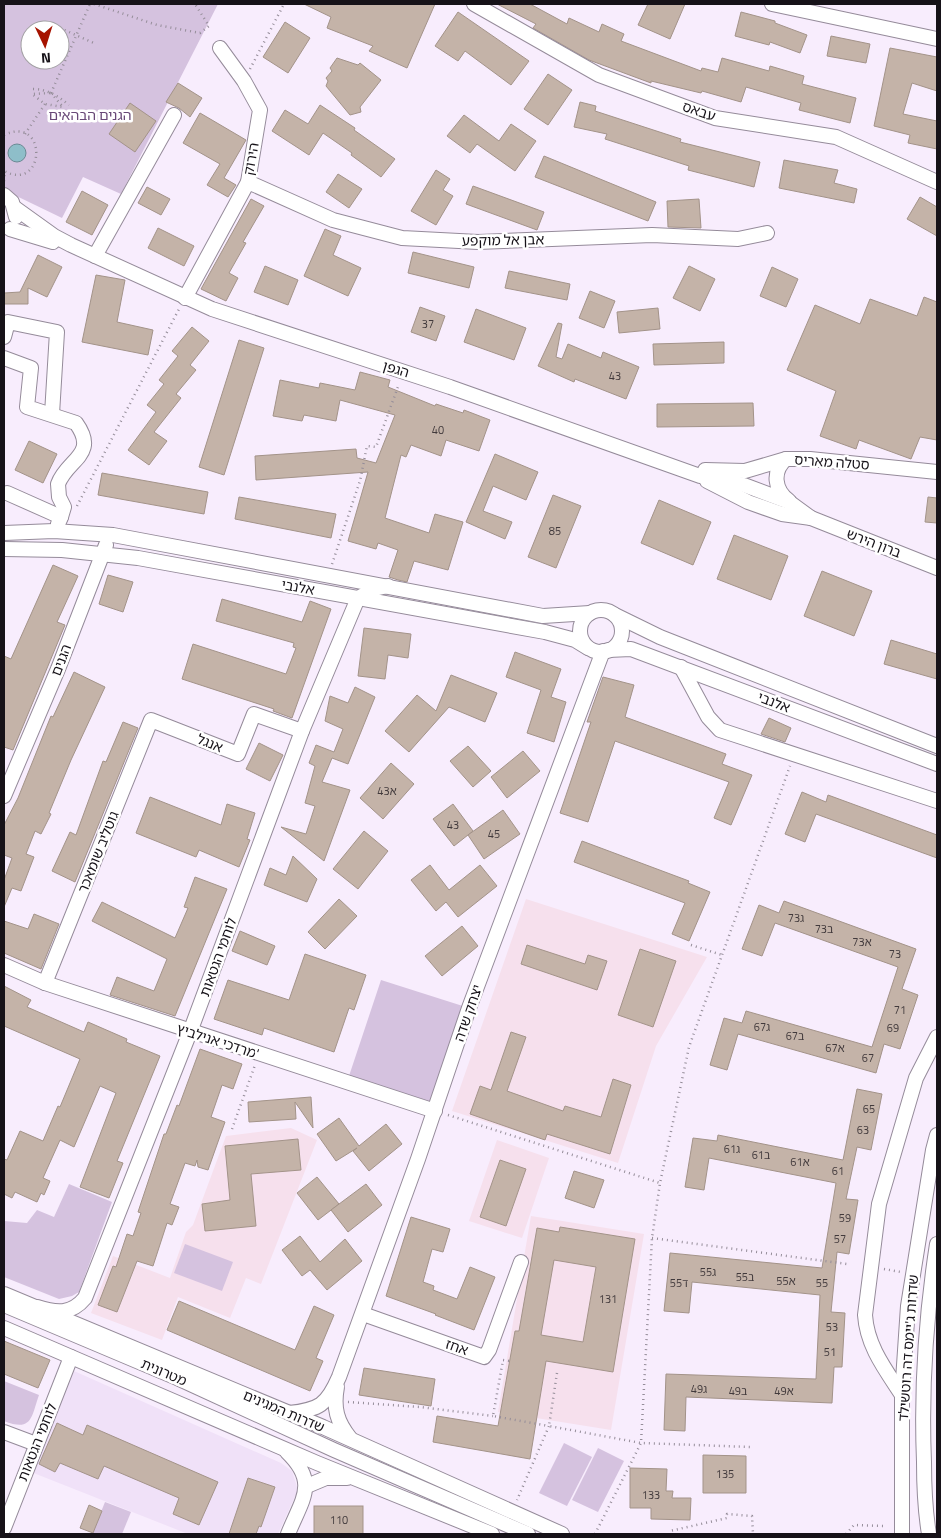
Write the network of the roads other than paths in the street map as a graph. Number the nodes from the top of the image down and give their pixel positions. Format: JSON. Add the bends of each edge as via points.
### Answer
{"nodes":[{"id":1,"x":474,"y":4,"type":"edge"},
{"id":2,"x":772,"y":4,"type":"edge"},
{"id":3,"x":937,"y":39,"type":"edge"},
{"id":4,"x":220,"y":48,"type":"dead end"},
{"id":5,"x":174,"y":114,"type":"dead end"},
{"id":6,"x":248,"y":182,"type":"junction"},
{"id":7,"x":937,"y":182,"type":"edge"},
{"id":8,"x":4,"y":195,"type":"edge"},
{"id":9,"x":15,"y":208,"type":"junction"},
{"id":10,"x":7,"y":231,"type":"edge"},
{"id":11,"x":767,"y":233,"type":"dead end"},
{"id":12,"x":96,"y":256,"type":"junction"},
{"id":13,"x":185,"y":298,"type":"junction"},
{"id":14,"x":4,"y":337,"type":"edge"},
{"id":15,"x":4,"y":358,"type":"edge"},
{"id":16,"x":52,"y":414,"type":"junction"},
{"id":17,"x":780,"y":461,"type":"junction"},
{"id":18,"x":677,"y":468,"type":"junction"},
{"id":19,"x":937,"y":472,"type":"edge"},
{"id":20,"x":700,"y":476,"type":"junction"},
{"id":21,"x":755,"y":489,"type":"junction"},
{"id":22,"x":7,"y":494,"type":"dead end"},
{"id":23,"x":748,"y":502,"type":"junction"},
{"id":24,"x":789,"y":502,"type":"junction"},
{"id":25,"x":61,"y":517,"type":"junction"},
{"id":26,"x":810,"y":518,"type":"junction"},
{"id":27,"x":59,"y":531,"type":"junction"},
{"id":28,"x":4,"y":532,"type":"edge"},
{"id":29,"x":130,"y":538,"type":"junction"},
{"id":30,"x":28,"y":548,"type":"junction"},
{"id":31,"x":4,"y":549,"type":"edge"},
{"id":32,"x":102,"y":553,"type":"junction"},
{"id":33,"x":937,"y":568,"type":"edge"},
{"id":34,"x":388,"y":586,"type":"junction"},
{"id":35,"x":358,"y":598,"type":"junction"},
{"id":36,"x":590,"y":613,"type":"junction"},
{"id":37,"x":615,"y":615,"type":"junction"},
{"id":38,"x":588,"y":648,"type":"junction"},
{"id":39,"x":606,"y":651,"type":"junction"},
{"id":40,"x":681,"y":667,"type":"junction"},
{"id":41,"x":151,"y":720,"type":"joint"},
{"id":42,"x":302,"y":731,"type":"junction"},
{"id":43,"x":937,"y":746,"type":"edge"},
{"id":44,"x":937,"y":764,"type":"edge"},
{"id":45,"x":4,"y":796,"type":"edge"},
{"id":46,"x":937,"y":801,"type":"edge"},
{"id":47,"x":4,"y":965,"type":"edge"},
{"id":48,"x":45,"y":983,"type":"junction"},
{"id":49,"x":190,"y":1032,"type":"junction"},
{"id":50,"x":937,"y":1037,"type":"edge"},
{"id":51,"x":435,"y":1111,"type":"junction"},
{"id":52,"x":937,"y":1135,"type":"edge"},
{"id":53,"x":937,"y":1244,"type":"edge"},
{"id":54,"x":521,"y":1262,"type":"dead end"},
{"id":55,"x":4,"y":1294,"type":"edge"},
{"id":56,"x":4,"y":1305,"type":"edge"},
{"id":57,"x":37,"y":1307,"type":"junction"},
{"id":58,"x":363,"y":1314,"type":"junction"},
{"id":59,"x":4,"y":1318,"type":"edge"},
{"id":60,"x":4,"y":1328,"type":"edge"},
{"id":61,"x":71,"y":1357,"type":"junction"},
{"id":62,"x":339,"y":1377,"type":"junction"},
{"id":63,"x":902,"y":1395,"type":"junction"},
{"id":64,"x":289,"y":1413,"type":"junction"},
{"id":65,"x":4,"y":1432,"type":"edge"},
{"id":66,"x":352,"y":1441,"type":"junction"},
{"id":67,"x":36,"y":1444,"type":"junction"},
{"id":68,"x":322,"y":1445,"type":"junction"},
{"id":69,"x":281,"y":1446,"type":"junction"},
{"id":70,"x":356,"y":1478,"type":"junction"},
{"id":71,"x":307,"y":1486,"type":"junction"},
{"id":72,"x":4,"y":1528,"type":"edge"},
{"id":73,"x":288,"y":1534,"type":"edge"},
{"id":74,"x":492,"y":1534,"type":"edge"},
{"id":75,"x":528,"y":1534,"type":"edge"},
{"id":76,"x":562,"y":1534,"type":"edge"},
{"id":77,"x":902,"y":1534,"type":"edge"},
{"id":78,"x":929,"y":1534,"type":"edge"}],
"edges":[{"from":1,"to":7,"type":"street","name":"עבאס","via":[[598,75],[716,118],[836,137]]},
{"from":2,"to":3,"type":"street"},
{"from":4,"to":6,"type":"street","name":"הירוק","via":[[260,110]]},
{"from":5,"to":12,"type":"street"},
{"from":6,"to":11,"type":"street","name":"אבן אל מוקפע","via":[[333,220],[402,238],[478,242],[652,235],[738,239]]},
{"from":6,"to":13,"type":"street","name":"הירוק"},
{"from":8,"to":9,"type":"street","name":"הגפן"},
{"from":9,"to":10,"type":"street","via":[[15,222]]},
{"from":9,"to":12,"type":"street","name":"הגפן","via":[[54,236]]},
{"from":10,"to":12,"type":"street","name":"הגפן"},
{"from":12,"to":13,"type":"street","name":"הגפן"},
{"from":13,"to":18,"type":"street","name":"הגפן"},
{"from":14,"to":16,"type":"street","via":[[8,322],[57,332]]},
{"from":15,"to":16,"type":"street","via":[[31,368],[27,407]]},
{"from":16,"to":25,"type":"street","via":[[76,423],[84,445],[83,453],[58,484],[64,507]]},
{"from":17,"to":18,"type":"street","via":[[745,470]]},
{"from":17,"to":19,"type":"street","name":"סטלה מאריס","via":[[838,461]]},
{"from":17,"to":21,"type":"street","name":"סטלה מאריס"},
{"from":17,"to":24,"type":"street","via":[[777,484]]},
{"from":18,"to":20,"type":"street","name":"הגפן"},
{"from":20,"to":21,"type":"street","name":"הגפן"},
{"from":20,"to":23,"type":"street","name":"הגפן"},
{"from":21,"to":23,"type":"street","name":"סטלה מאריס"},
{"from":21,"to":24,"type":"street","name":"ברון הירש"},
{"from":22,"to":25,"type":"street"},
{"from":23,"to":26,"type":"street","name":"ברון הירש","via":[[782,514]]},
{"from":24,"to":26,"type":"street","name":"ברון הירש"},
{"from":25,"to":27,"type":"street"},
{"from":26,"to":33,"type":"street","name":"ברון הירש"},
{"from":27,"to":28,"type":"street","name":"אלנבי"},
{"from":27,"to":29,"type":"street","name":"אלנבי"},
{"from":27,"to":30,"type":"street","via":[[43,543]]},
{"from":29,"to":32,"type":"street","via":[[109,542]]},
{"from":29,"to":34,"type":"street","name":"אלנבי"},
{"from":30,"to":31,"type":"street","name":"אלנבי"},
{"from":30,"to":32,"type":"street","name":"אלנבי"},
{"from":32,"to":35,"type":"street","name":"אלנבי"},
{"from":32,"to":45,"type":"street","name":"הגנים","via":[[58,669]]},
{"from":34,"to":35,"type":"street","via":[[374,588]]},
{"from":34,"to":36,"type":"street","name":"אלנבי","via":[[543,616]]},
{"from":35,"to":38,"type":"street","name":"אלנבי","via":[[545,632],[576,640]]},
{"from":35,"to":42,"type":"street","name":"לוחמי הגטאות"},
{"from":36,"to":37,"type":"street","name":"אלנבי","via":[[603,610]]},
{"from":36,"to":38,"type":"street","via":[[581,624],[580,631]]},
{"from":37,"to":39,"type":"street","via":[[622,634],[616,645]]},
{"from":37,"to":43,"type":"street","name":"אלנבי","via":[[660,637]]},
{"from":38,"to":39,"type":"street","name":"אלנבי"},
{"from":39,"to":40,"type":"street","name":"אלנבי","via":[[631,649]]},
{"from":39,"to":51,"type":"street","name":"יצחק שדה","via":[[469,1008]]},
{"from":40,"to":44,"type":"street","name":"אלנבי"},
{"from":40,"to":46,"type":"street","via":[[708,717],[720,730]]},
{"from":41,"to":42,"type":"street","name":"אנגל","via":[[238,754],[254,714]]},
{"from":41,"to":48,"type":"street","name":"גוטליב שומאכר"},
{"from":42,"to":49,"type":"street","name":"לוחמי הגטאות"},
{"from":47,"to":48,"type":"street","name":"מרדכי אנילביץ'"},
{"from":48,"to":49,"type":"street","name":"מרדכי אנילביץ'"},
{"from":49,"to":51,"type":"street","name":"מרדכי אנילביץ'"},
{"from":49,"to":57,"type":"street","name":"לוחמי הגטאות","via":[[85,1298],[69,1311],[56,1313]]},
{"from":50,"to":63,"type":"street","via":[[916,1078],[880,1204],[865,1315],[875,1353]]},
{"from":51,"to":58,"type":"street","name":"יצחק שדה"},
{"from":52,"to":63,"type":"street","name":"שדרות ג'יימס דה רוטשילד","via":[[908,1306]]},
{"from":53,"to":78,"type":"street","name":"שדרות ג'יימס דה רוטשילד","via":[[922,1420]]},
{"from":54,"to":58,"type":"street","name":"אחז","via":[[484,1356]]},
{"from":55,"to":57,"type":"street","name":"שדרות המגינים"},
{"from":56,"to":68,"type":"street","name":"מטרונית","via":[[177,1378]]},
{"from":57,"to":64,"type":"street","name":"שדרות המגינים"},
{"from":58,"to":62,"type":"street","name":"יצחק שדה"},
{"from":59,"to":68,"type":"street","name":"מטרונית","via":[[238,1418]]},
{"from":60,"to":61,"type":"street"},
{"from":61,"to":67,"type":"street","name":"לוחמי הגטאות"},
{"from":61,"to":69,"type":"street"},
{"from":62,"to":64,"type":"street","name":"יצחק שדה","via":[[325,1403],[313,1409]]},
{"from":62,"to":66,"type":"street","name":"יצחק שדה","via":[[335,1404],[338,1418]]},
{"from":63,"to":77,"type":"street","name":"שדרות ג'יימס דה רוטשילד"},
{"from":64,"to":66,"type":"street","name":"שדרות המגינים"},
{"from":65,"to":67,"type":"street"},
{"from":66,"to":76,"type":"street","name":"שדרות המגינים"},
{"from":67,"to":72,"type":"street","name":"לוחמי הגטאות"},
{"from":68,"to":75,"type":"street","name":"מטרונית"},
{"from":69,"to":70,"type":"street"},
{"from":69,"to":71,"type":"street","via":[[301,1468]]},
{"from":70,"to":71,"type":"street","via":[[326,1478]]},
{"from":70,"to":74,"type":"street"},
{"from":71,"to":73,"type":"street"}]}
